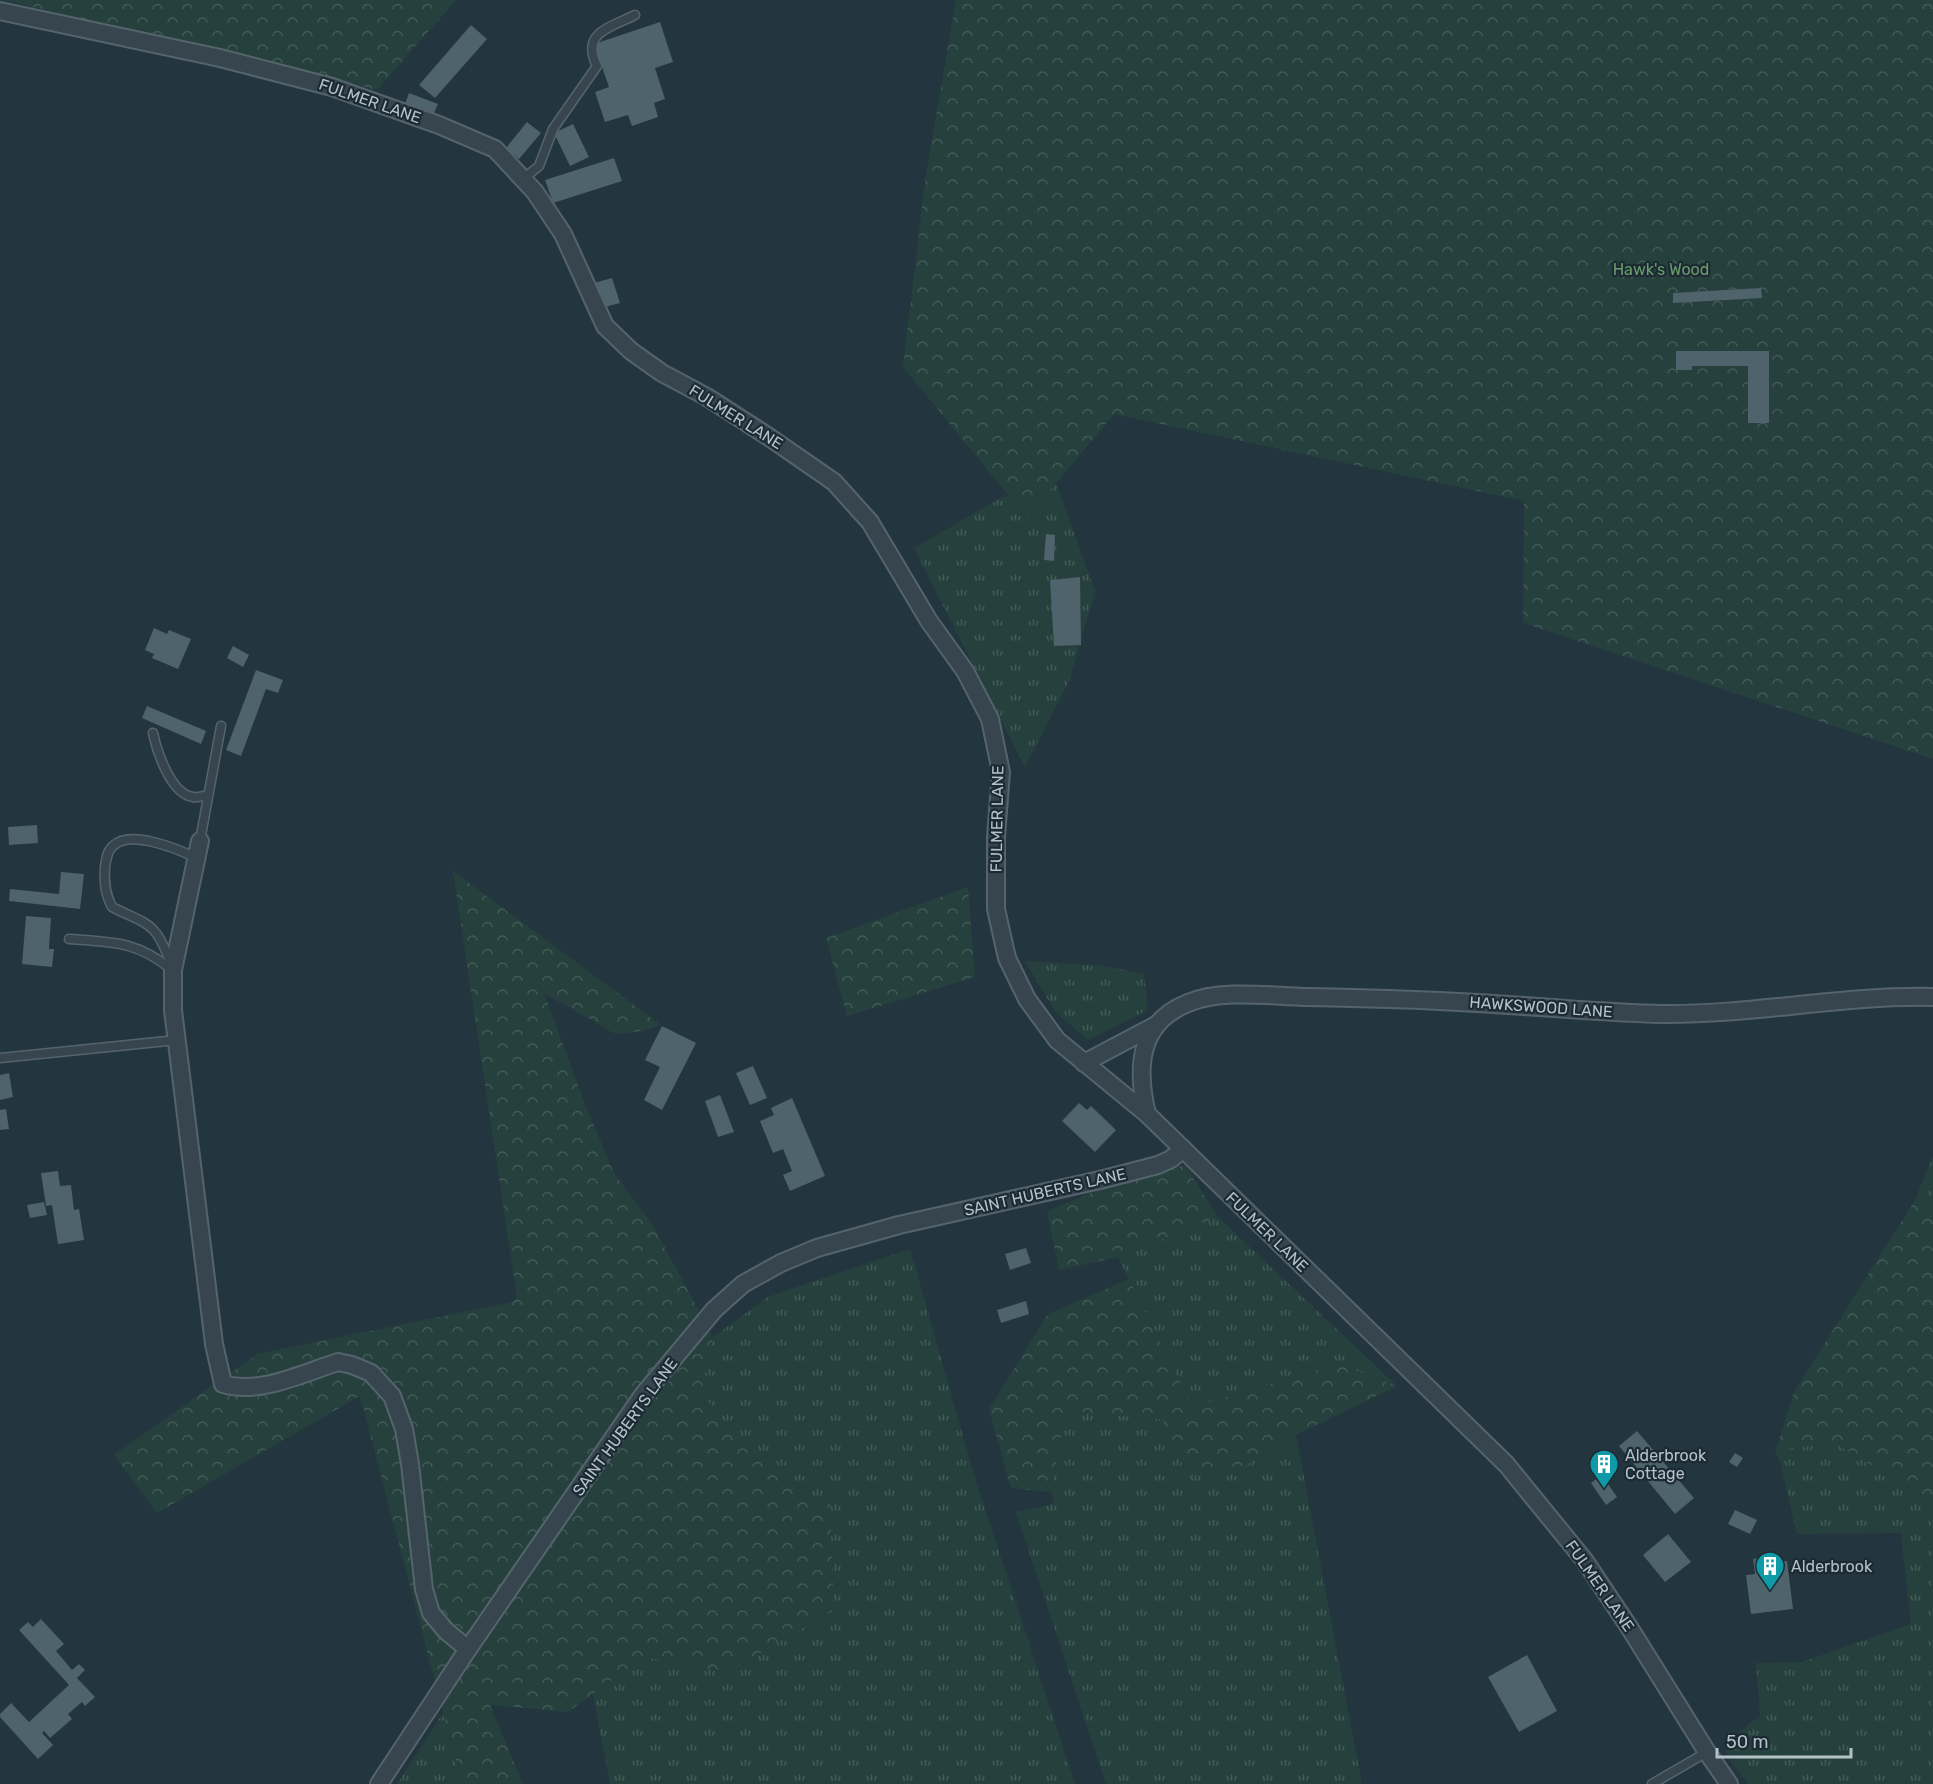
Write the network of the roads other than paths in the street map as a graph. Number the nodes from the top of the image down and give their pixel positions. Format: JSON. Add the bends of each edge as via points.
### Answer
{"nodes":[{"id":1,"x":0,"y":12,"type":"edge"},
{"id":2,"x":635,"y":15,"type":"dead end"},
{"id":3,"x":523,"y":179,"type":"junction"},
{"id":4,"x":221,"y":726,"type":"dead end"},
{"id":5,"x":153,"y":733,"type":"dead end"},
{"id":6,"x":208,"y":795,"type":"junction"},
{"id":7,"x":198,"y":850,"type":"junction"},
{"id":8,"x":69,"y":939,"type":"dead end"},
{"id":9,"x":173,"y":970,"type":"junction"},
{"id":10,"x":1933,"y":997,"type":"edge"},
{"id":11,"x":1157,"y":1024,"type":"junction"},
{"id":12,"x":177,"y":1040,"type":"junction"},
{"id":13,"x":0,"y":1058,"type":"edge"},
{"id":14,"x":1084,"y":1063,"type":"junction"},
{"id":15,"x":1147,"y":1114,"type":"junction"},
{"id":16,"x":1183,"y":1149,"type":"junction"},
{"id":17,"x":468,"y":1649,"type":"junction"},
{"id":18,"x":1707,"y":1752,"type":"junction"},
{"id":19,"x":379,"y":1784,"type":"edge"},
{"id":20,"x":1652,"y":1784,"type":"edge"},
{"id":21,"x":1729,"y":1784,"type":"edge"}],
"edges":[{"from":1,"to":3,"type":"street","name":"FULMER LANE","via":[[220,58],[332,87],[495,149]]},
{"from":2,"to":3,"type":"lane","via":[[607,27],[595,38],[591,54],[597,66],[553,129],[539,166]]},
{"from":3,"to":14,"type":"street","name":"FULMER LANE","via":[[563,234],[605,326],[662,373],[769,436],[834,482],[870,522],[929,621],[965,671],[990,719],[1001,772],[996,909],[1007,958],[1027,999],[1058,1040]]},
{"from":4,"to":6,"type":"lane"},
{"from":5,"to":6,"type":"lane","via":[[156,750],[181,791],[191,797]]},
{"from":6,"to":7,"type":"lane"},
{"from":7,"to":9,"type":"street"},
{"from":7,"to":9,"type":"lane","via":[[179,850],[139,839],[121,841],[107,854],[104,889],[112,908],[153,928]]},
{"from":8,"to":9,"type":"lane","via":[[141,949]]},
{"from":9,"to":12,"type":"street"},
{"from":10,"to":11,"type":"street","name":"HAWKSWOOD LANE","via":[[1661,1014],[1457,1001],[1242,995],[1187,1003]]},
{"from":11,"to":14,"type":"street","name":"HAWKSWOOD LANE"},
{"from":11,"to":15,"type":"street","name":"HAWKSWOOD LANE","via":[[1141,1060]]},
{"from":12,"to":13,"type":"lane"},
{"from":12,"to":17,"type":"street","via":[[214,1344],[223,1384],[254,1387],[338,1362],[371,1373],[385,1388],[404,1429],[424,1589],[431,1612],[446,1632]]},
{"from":14,"to":15,"type":"street","name":"FULMER LANE"},
{"from":15,"to":16,"type":"street","name":"FULMER LANE"},
{"from":16,"to":17,"type":"street","name":"SAINT HUBERTS LANE","via":[[1158,1165],[898,1225],[817,1248],[743,1284],[714,1310],[643,1395]]},
{"from":16,"to":18,"type":"street","name":"FULMER LANE","via":[[1506,1464],[1585,1562]]},
{"from":17,"to":19,"type":"street","name":"SAINT HUBERTS LANE"},
{"from":18,"to":20,"type":"lane"},
{"from":18,"to":21,"type":"street","name":"FULMER LANE"}]}
